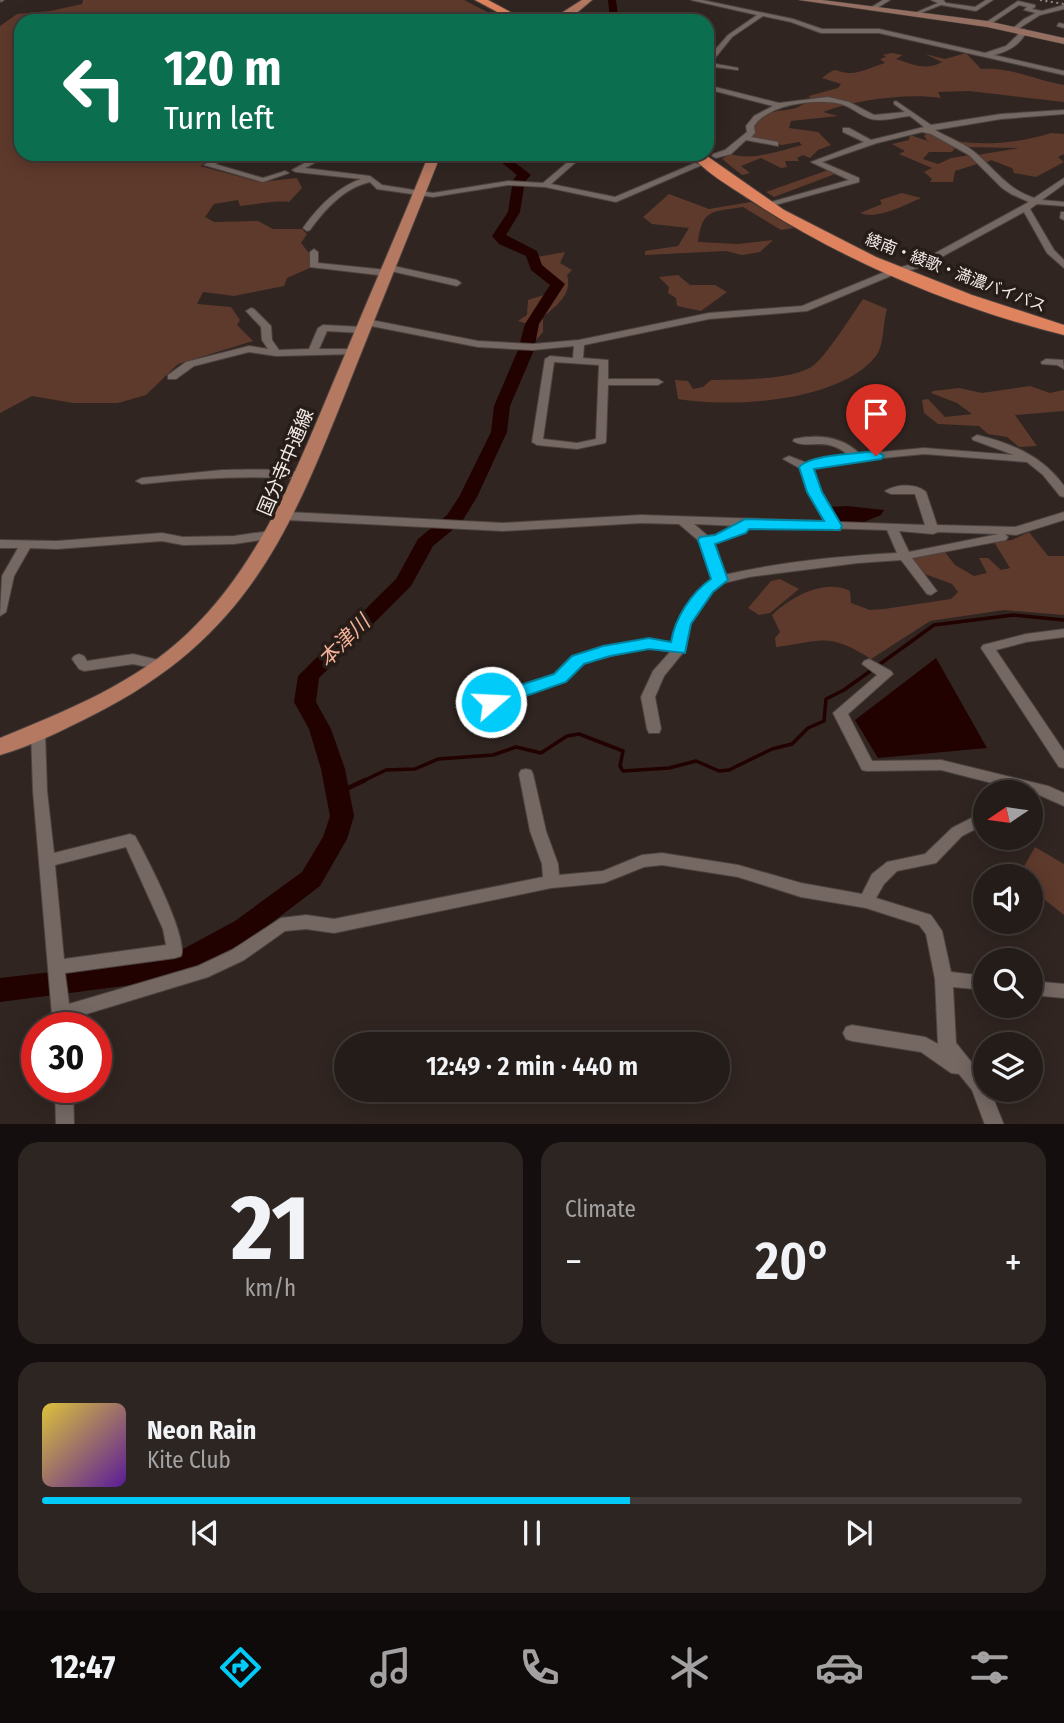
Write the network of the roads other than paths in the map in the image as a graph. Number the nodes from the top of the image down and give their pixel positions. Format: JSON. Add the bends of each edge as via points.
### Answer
{"nodes":[{"id":1,"x":473,"y":0,"type":"edge"},
{"id":2,"x":480,"y":0,"type":"edge"},
{"id":3,"x":489,"y":0,"type":"edge"},
{"id":4,"x":588,"y":0,"type":"edge"},
{"id":5,"x":694,"y":0,"type":"edge"},
{"id":6,"x":803,"y":0,"type":"edge"},
{"id":7,"x":887,"y":0,"type":"edge"},
{"id":8,"x":934,"y":0,"type":"edge"},
{"id":9,"x":960,"y":0,"type":"edge"},
{"id":10,"x":989,"y":0,"type":"edge"},
{"id":11,"x":942,"y":4,"type":"junction"},
{"id":12,"x":501,"y":5,"type":"edge"},
{"id":13,"x":952,"y":5,"type":"junction"},
{"id":14,"x":1064,"y":7,"type":"edge"},
{"id":15,"x":872,"y":9,"type":"junction"},
{"id":16,"x":1040,"y":12,"type":"junction"},
{"id":17,"x":500,"y":14,"type":"edge"},
{"id":18,"x":520,"y":14,"type":"edge"},
{"id":19,"x":566,"y":14,"type":"edge"},
{"id":20,"x":761,"y":15,"type":"junction"},
{"id":21,"x":916,"y":15,"type":"junction"},
{"id":22,"x":987,"y":24,"type":"junction"},
{"id":23,"x":1019,"y":30,"type":"junction"},
{"id":24,"x":1064,"y":41,"type":"edge"},
{"id":25,"x":714,"y":55,"type":"edge"},
{"id":26,"x":982,"y":55,"type":"junction"},
{"id":27,"x":714,"y":64,"type":"edge"},
{"id":28,"x":736,"y":69,"type":"dead end"},
{"id":29,"x":1064,"y":73,"type":"edge"},
{"id":30,"x":714,"y":89,"type":"edge"},
{"id":31,"x":896,"y":103,"type":"dead end"},
{"id":32,"x":779,"y":105,"type":"junction"},
{"id":33,"x":1064,"y":112,"type":"edge"},
{"id":34,"x":911,"y":114,"type":"junction"},
{"id":35,"x":846,"y":130,"type":"dead end"},
{"id":36,"x":928,"y":130,"type":"junction"},
{"id":37,"x":746,"y":138,"type":"junction"},
{"id":38,"x":869,"y":142,"type":"junction"},
{"id":39,"x":775,"y":144,"type":"dead end"},
{"id":40,"x":714,"y":155,"type":"edge"},
{"id":41,"x":216,"y":161,"type":"edge"},
{"id":42,"x":314,"y":161,"type":"edge"},
{"id":43,"x":432,"y":161,"type":"edge"},
{"id":44,"x":573,"y":161,"type":"edge"},
{"id":45,"x":696,"y":161,"type":"edge"},
{"id":46,"x":710,"y":161,"type":"edge"},
{"id":47,"x":268,"y":170,"type":"dead end"},
{"id":48,"x":298,"y":170,"type":"junction"},
{"id":49,"x":285,"y":173,"type":"junction"},
{"id":50,"x":372,"y":179,"type":"junction"},
{"id":51,"x":1064,"y":180,"type":"edge"},
{"id":52,"x":545,"y":185,"type":"junction"},
{"id":53,"x":420,"y":191,"type":"junction"},
{"id":54,"x":1064,"y":204,"type":"edge"},
{"id":55,"x":771,"y":205,"type":"junction"},
{"id":56,"x":1029,"y":205,"type":"junction"},
{"id":57,"x":307,"y":229,"type":"dead end"},
{"id":58,"x":314,"y":253,"type":"dead end"},
{"id":59,"x":1064,"y":265,"type":"edge"},
{"id":60,"x":388,"y":270,"type":"junction"},
{"id":61,"x":902,"y":270,"type":"junction"},
{"id":62,"x":457,"y":284,"type":"dead end"},
{"id":63,"x":251,"y":311,"type":"dead end"},
{"id":64,"x":1064,"y":324,"type":"edge"},
{"id":65,"x":364,"y":326,"type":"junction"},
{"id":66,"x":1064,"y":330,"type":"edge"},
{"id":67,"x":579,"y":343,"type":"junction"},
{"id":68,"x":354,"y":351,"type":"junction"},
{"id":69,"x":313,"y":352,"type":"junction"},
{"id":70,"x":275,"y":353,"type":"junction"},
{"id":71,"x":579,"y":361,"type":"junction"},
{"id":72,"x":1046,"y":362,"type":"dead end"},
{"id":73,"x":1064,"y":366,"type":"edge"},
{"id":74,"x":172,"y":377,"type":"dead end"},
{"id":75,"x":604,"y":382,"type":"junction"},
{"id":76,"x":658,"y":382,"type":"dead end"},
{"id":77,"x":977,"y":438,"type":"dead end"},
{"id":78,"x":798,"y":441,"type":"dead end"},
{"id":79,"x":852,"y":458,"type":"junction"},
{"id":80,"x":789,"y":459,"type":"dead end"},
{"id":81,"x":1029,"y":459,"type":"junction"},
{"id":82,"x":806,"y":467,"type":"junction"},
{"id":83,"x":303,"y":476,"type":"junction"},
{"id":84,"x":142,"y":481,"type":"dead end"},
{"id":85,"x":891,"y":491,"type":"dead end"},
{"id":86,"x":1064,"y":494,"type":"edge"},
{"id":87,"x":287,"y":516,"type":"junction"},
{"id":88,"x":1064,"y":516,"type":"edge"},
{"id":89,"x":681,"y":520,"type":"junction"},
{"id":90,"x":745,"y":524,"type":"junction"},
{"id":91,"x":835,"y":526,"type":"junction"},
{"id":92,"x":892,"y":529,"type":"junction"},
{"id":93,"x":933,"y":530,"type":"junction"},
{"id":94,"x":277,"y":534,"type":"junction"},
{"id":95,"x":983,"y":536,"type":"junction"},
{"id":96,"x":705,"y":540,"type":"junction"},
{"id":97,"x":0,"y":544,"type":"edge"},
{"id":98,"x":26,"y":545,"type":"junction"},
{"id":99,"x":905,"y":556,"type":"junction"},
{"id":100,"x":720,"y":580,"type":"junction"},
{"id":101,"x":931,"y":591,"type":"dead end"},
{"id":102,"x":0,"y":612,"type":"edge"},
{"id":103,"x":1064,"y":633,"type":"edge"},
{"id":104,"x":679,"y":649,"type":"junction"},
{"id":105,"x":79,"y":659,"type":"dead end"},
{"id":106,"x":162,"y":666,"type":"junction"},
{"id":107,"x":874,"y":667,"type":"dead end"},
{"id":108,"x":491,"y":702,"type":"dead end"},
{"id":109,"x":654,"y":729,"type":"dead end"},
{"id":110,"x":38,"y":732,"type":"junction"},
{"id":111,"x":0,"y":747,"type":"edge"},
{"id":112,"x":1064,"y":763,"type":"edge"},
{"id":113,"x":526,"y":774,"type":"dead end"},
{"id":114,"x":989,"y":780,"type":"edge"},
{"id":115,"x":1043,"y":790,"type":"edge"},
{"id":116,"x":1064,"y":800,"type":"edge"},
{"id":117,"x":973,"y":823,"type":"edge"},
{"id":118,"x":48,"y":861,"type":"junction"},
{"id":119,"x":551,"y":882,"type":"junction"},
{"id":120,"x":866,"y":901,"type":"junction"},
{"id":121,"x":57,"y":970,"type":"junction"},
{"id":122,"x":944,"y":979,"type":"junction"},
{"id":123,"x":973,"y":982,"type":"edge"},
{"id":124,"x":1043,"y":989,"type":"edge"},
{"id":125,"x":1064,"y":991,"type":"edge"},
{"id":126,"x":61,"y":1012,"type":"edge"},
{"id":127,"x":64,"y":1012,"type":"edge"},
{"id":128,"x":852,"y":1033,"type":"dead end"},
{"id":129,"x":973,"y":1078,"type":"edge"},
{"id":130,"x":973,"y":1080,"type":"edge"},
{"id":131,"x":986,"y":1102,"type":"edge"},
{"id":132,"x":64,"y":1103,"type":"edge"},
{"id":133,"x":65,"y":1124,"type":"edge"},
{"id":134,"x":995,"y":1124,"type":"edge"}],
"edges":[{"from":1,"to":17,"type":"highway"},
{"from":2,"to":12,"type":"highway"},
{"from":3,"to":12,"type":"highway"},
{"from":4,"to":19,"type":"main road"},
{"from":5,"to":20,"type":"street"},
{"from":6,"to":15,"type":"main road"},
{"from":7,"to":15,"type":"street"},
{"from":8,"to":11,"type":"street"},
{"from":9,"to":13,"type":"street"},
{"from":10,"to":13,"type":"street","via":[[976,9]]},
{"from":11,"to":13,"type":"street"},
{"from":11,"to":21,"type":"street"},
{"from":12,"to":18,"type":"highway"},
{"from":14,"to":16,"type":"street"},
{"from":15,"to":21,"type":"main road"},
{"from":16,"to":22,"type":"street","via":[[1018,3]]},
{"from":16,"to":23,"type":"street","via":[[1023,20]]},
{"from":20,"to":25,"type":"street","via":[[730,36]]},
{"from":20,"to":26,"type":"street","via":[[821,31],[879,32]]},
{"from":21,"to":22,"type":"main road"},
{"from":22,"to":23,"type":"main road"},
{"from":23,"to":24,"type":"main road"},
{"from":23,"to":26,"type":"street","via":[[1022,38],[1003,51]]},
{"from":26,"to":29,"type":"street"},
{"from":27,"to":28,"type":"street"},
{"from":30,"to":32,"type":"street"},
{"from":31,"to":34,"type":"street"},
{"from":32,"to":34,"type":"street","via":[[828,99],[873,117]]},
{"from":32,"to":37,"type":"street","via":[[757,117]]},
{"from":33,"to":36,"type":"street","via":[[1012,114]]},
{"from":34,"to":36,"type":"street"},
{"from":35,"to":38,"type":"street"},
{"from":36,"to":38,"type":"street"},
{"from":36,"to":56,"type":"street","via":[[969,153]]},
{"from":37,"to":39,"type":"street"},
{"from":37,"to":40,"type":"street","via":[[728,152]]},
{"from":38,"to":55,"type":"street","via":[[815,162],[856,180]]},
{"from":41,"to":49,"type":"street","via":[[208,165],[263,180]]},
{"from":42,"to":48,"type":"street"},
{"from":43,"to":53,"type":"main road","name":"国分寺中通線"},
{"from":44,"to":52,"type":"street"},
{"from":45,"to":52,"type":"street","via":[[615,200]]},
{"from":46,"to":55,"type":"highway","name":"綾南・綾歌・満濃バイパス"},
{"from":47,"to":49,"type":"street"},
{"from":48,"to":49,"type":"street"},
{"from":48,"to":50,"type":"street"},
{"from":50,"to":53,"type":"street","via":[[380,187]]},
{"from":50,"to":57,"type":"street","via":[[329,201]]},
{"from":51,"to":56,"type":"street"},
{"from":52,"to":53,"type":"street","via":[[508,183],[433,195]]},
{"from":53,"to":60,"type":"main road","name":"国分寺中通線"},
{"from":54,"to":56,"type":"street"},
{"from":55,"to":61,"type":"highway","name":"綾南・綾歌・満濃バイパス","via":[[846,249]]},
{"from":56,"to":59,"type":"street","via":[[1052,254]]},
{"from":56,"to":61,"type":"street","via":[[922,264]]},
{"from":58,"to":60,"type":"street","via":[[313,265]]},
{"from":60,"to":62,"type":"street"},
{"from":60,"to":65,"type":"main road","name":"国分寺中通線"},
{"from":61,"to":64,"type":"highway","name":"綾南・綾歌・満濃バイパス"},
{"from":61,"to":66,"type":"highway","name":"綾南・綾歌・満濃バイパス"},
{"from":61,"to":67,"type":"street","via":[[804,309],[709,316]]},
{"from":63,"to":70,"type":"street","via":[[266,326]]},
{"from":65,"to":67,"type":"street","via":[[478,344],[533,347]]},
{"from":65,"to":68,"type":"main road","name":"国分寺中通線"},
{"from":65,"to":69,"type":"street","via":[[323,328]]},
{"from":67,"to":71,"type":"street"},
{"from":68,"to":69,"type":"street"},
{"from":68,"to":83,"type":"main road","name":"国分寺中通線"},
{"from":69,"to":70,"type":"street"},
{"from":70,"to":74,"type":"street","via":[[249,349],[220,355],[190,363]]},
{"from":71,"to":75,"type":"street","via":[[604,362]]},
{"from":71,"to":75,"type":"street","via":[[550,359],[537,442],[577,446],[601,441]]},
{"from":72,"to":73,"type":"street"},
{"from":75,"to":76,"type":"street"},
{"from":77,"to":81,"type":"street","via":[[1005,444]]},
{"from":78,"to":79,"type":"street","via":[[819,438],[835,442],[850,450]]},
{"from":79,"to":81,"type":"street","via":[[925,450]]},
{"from":79,"to":82,"type":"street"},
{"from":80,"to":82,"type":"street"},
{"from":81,"to":86,"type":"street","via":[[1049,474]]},
{"from":82,"to":91,"type":"street","via":[[814,492]]},
{"from":83,"to":84,"type":"street","via":[[208,472]]},
{"from":83,"to":87,"type":"main road","name":"国分寺中通線"},
{"from":85,"to":93,"type":"street","via":[[920,492]]},
{"from":87,"to":89,"type":"street","via":[[503,527]]},
{"from":87,"to":94,"type":"main road","name":"国分寺中通線"},
{"from":88,"to":95,"type":"street"},
{"from":89,"to":90,"type":"street"},
{"from":89,"to":96,"type":"street"},
{"from":90,"to":91,"type":"street"},
{"from":90,"to":96,"type":"street","via":[[718,540]]},
{"from":91,"to":92,"type":"street"},
{"from":92,"to":93,"type":"street"},
{"from":92,"to":99,"type":"street"},
{"from":93,"to":95,"type":"street"},
{"from":94,"to":98,"type":"street","via":[[234,540],[139,538]]},
{"from":94,"to":106,"type":"main road","name":"国分寺中通線","via":[[208,626]]},
{"from":95,"to":99,"type":"street"},
{"from":96,"to":100,"type":"street"},
{"from":97,"to":98,"type":"street"},
{"from":98,"to":102,"type":"street","via":[[8,576]]},
{"from":99,"to":100,"type":"street","via":[[831,562]]},
{"from":99,"to":101,"type":"street"},
{"from":100,"to":104,"type":"street","via":[[683,624]]},
{"from":103,"to":112,"type":"street","via":[[988,648]]},
{"from":104,"to":108,"type":"street","via":[[649,643],[609,650],[578,660],[560,678]]},
{"from":104,"to":109,"type":"street","via":[[658,674],[648,697]]},
{"from":105,"to":106,"type":"street","via":[[84,666],[133,659]]},
{"from":106,"to":110,"type":"main road","name":"国分寺中通線"},
{"from":107,"to":114,"type":"street","via":[[886,674],[840,713],[867,766],[942,765]]},
{"from":110,"to":111,"type":"main road","name":"国分寺中通線"},
{"from":110,"to":118,"type":"street"},
{"from":113,"to":119,"type":"street"},
{"from":115,"to":116,"type":"street"},
{"from":117,"to":120,"type":"street","via":[[957,832],[930,859],[893,866],[878,879]]},
{"from":118,"to":121,"type":"street"},
{"from":118,"to":121,"type":"street","via":[[130,841],[171,929],[175,951]]},
{"from":119,"to":120,"type":"street","via":[[604,877],[642,861],[662,859],[709,864],[801,890]]},
{"from":119,"to":127,"type":"street","via":[[334,926],[281,925],[238,955],[202,972]]},
{"from":120,"to":122,"type":"street","via":[[925,920],[934,931]]},
{"from":121,"to":126,"type":"street"},
{"from":122,"to":123,"type":"street"},
{"from":122,"to":129,"type":"street","via":[[947,1046]]},
{"from":124,"to":125,"type":"street"},
{"from":128,"to":130,"type":"street","via":[[925,1045]]},
{"from":131,"to":134,"type":"street"},
{"from":132,"to":133,"type":"street"}]}
